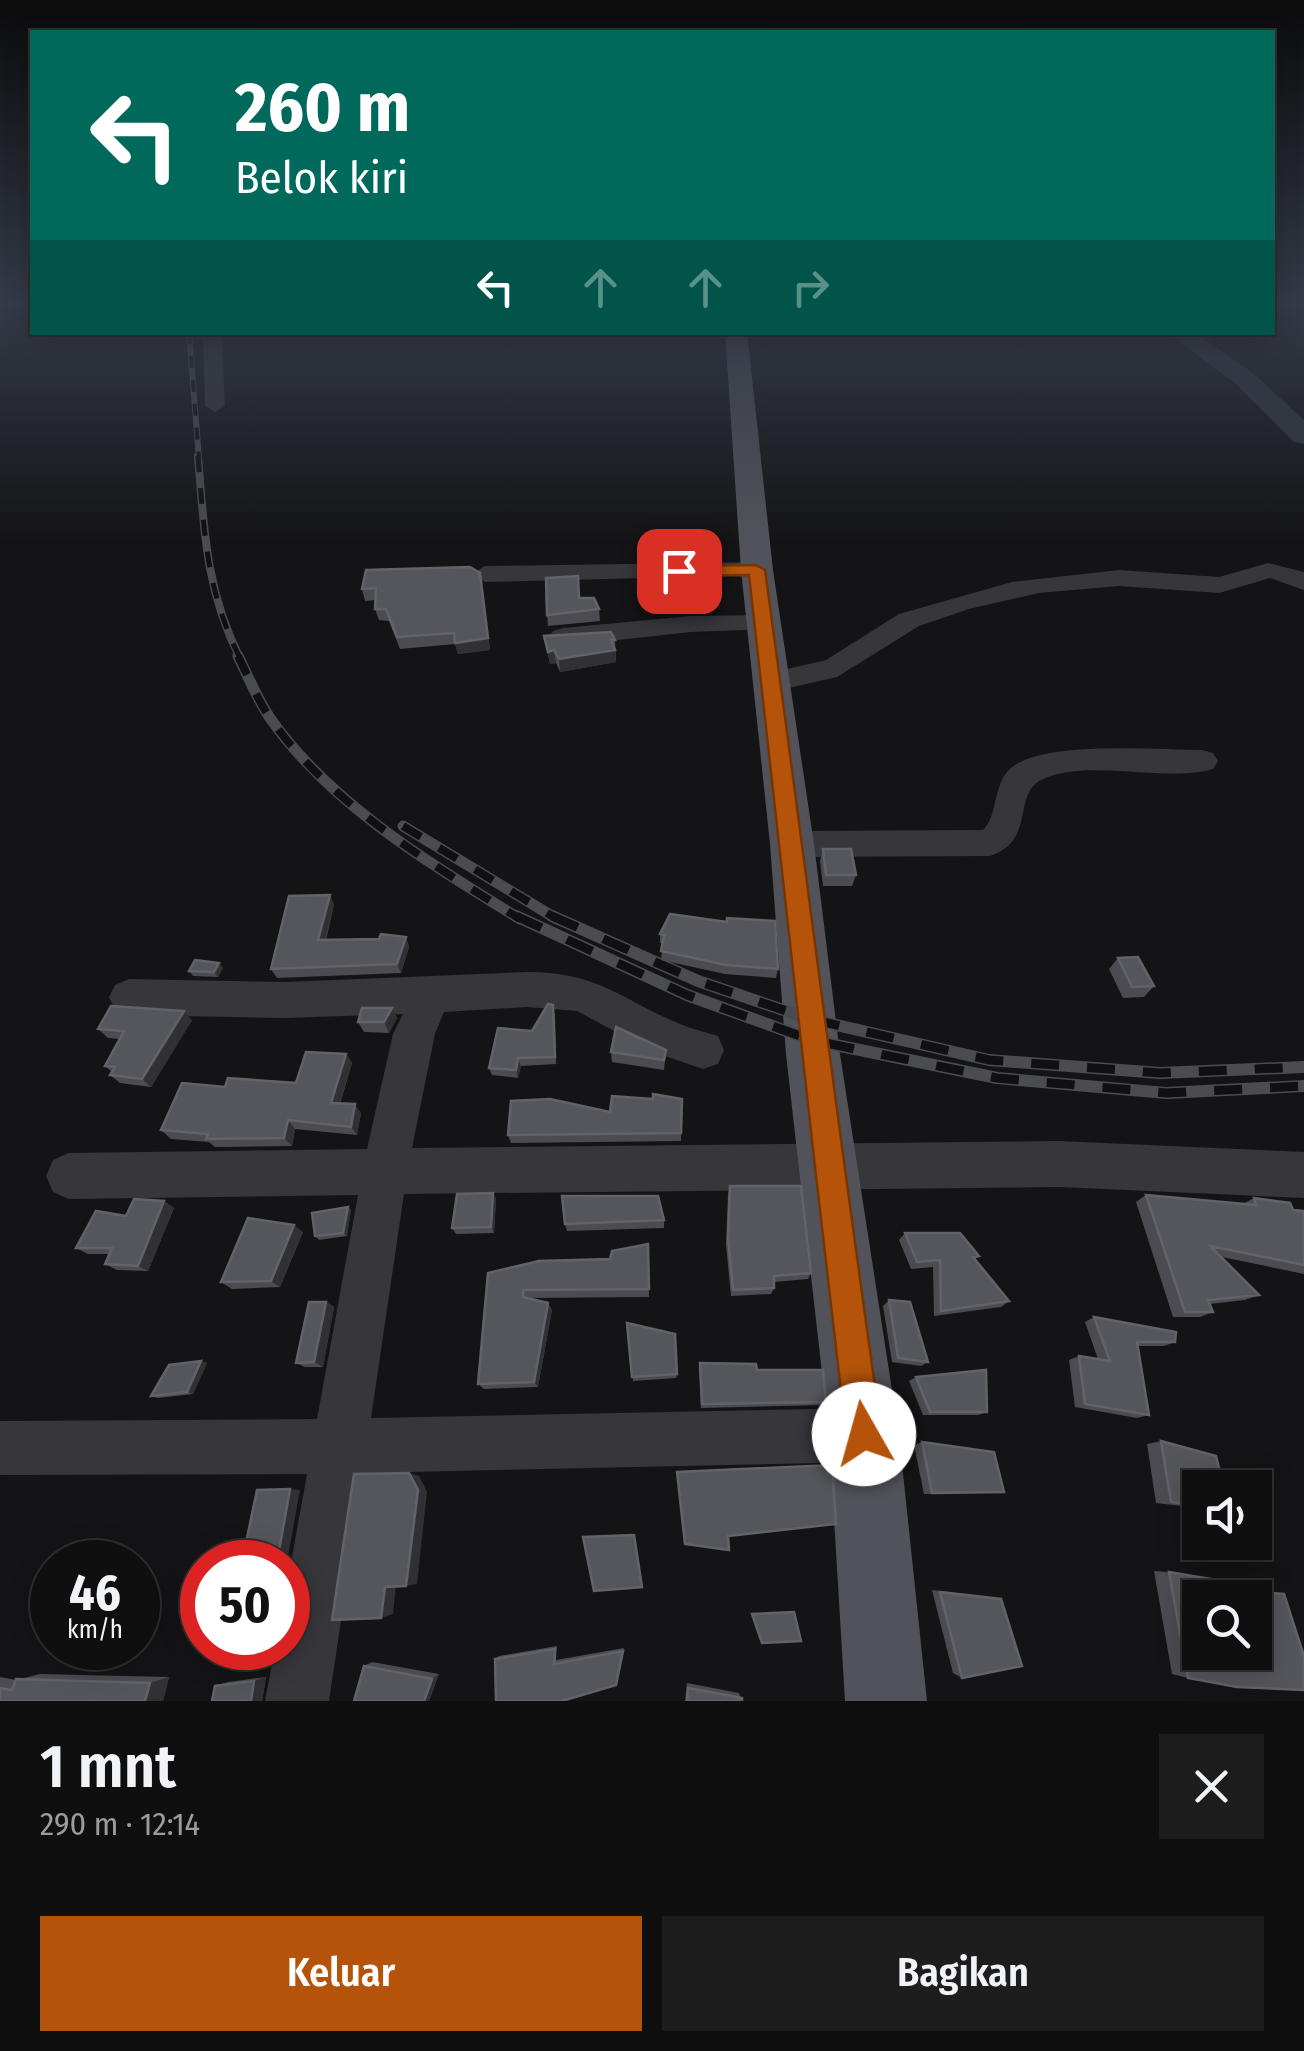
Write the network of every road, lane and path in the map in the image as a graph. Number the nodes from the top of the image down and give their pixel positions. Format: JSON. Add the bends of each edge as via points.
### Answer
{"nodes":[{"id":1,"x":213,"y":383,"type":"edge"},
{"id":2,"x":740,"y":383,"type":"edge"},
{"id":3,"x":215,"y":406,"type":"dead end"},
{"id":4,"x":756,"y":570,"type":"junction"},
{"id":5,"x":484,"y":574,"type":"edge"},
{"id":6,"x":1304,"y":582,"type":"edge"},
{"id":7,"x":764,"y":623,"type":"junction"},
{"id":8,"x":552,"y":638,"type":"edge"},
{"id":9,"x":771,"y":682,"type":"junction"},
{"id":10,"x":1202,"y":761,"type":"dead end"},
{"id":11,"x":792,"y":844,"type":"junction"},
{"id":12,"x":431,"y":996,"type":"junction"},
{"id":13,"x":130,"y":997,"type":"dead end"},
{"id":14,"x":703,"y":1050,"type":"dead end"},
{"id":15,"x":830,"y":1166,"type":"junction"},
{"id":16,"x":385,"y":1170,"type":"junction"},
{"id":17,"x":1304,"y":1175,"type":"edge"},
{"id":18,"x":69,"y":1176,"type":"dead end"},
{"id":19,"x":864,"y":1434,"type":"junction"},
{"id":20,"x":339,"y":1446,"type":"junction"},
{"id":21,"x":0,"y":1448,"type":"edge"},
{"id":22,"x":297,"y":1701,"type":"edge"},
{"id":23,"x":886,"y":1701,"type":"edge"}],
"edges":[{"from":1,"to":3,"type":"street"},
{"from":2,"to":4,"type":"main road"},
{"from":4,"to":5,"type":"street"},
{"from":4,"to":7,"type":"main road"},
{"from":6,"to":9,"type":"street","via":[[1264,570],[1223,585],[1120,578],[1032,588],[909,620],[845,662]]},
{"from":7,"to":8,"type":"street"},
{"from":7,"to":9,"type":"main road"},
{"from":9,"to":11,"type":"main road"},
{"from":10,"to":11,"type":"street","via":[[1050,763],[1023,773],[1010,792],[1003,836],[990,843]]},
{"from":11,"to":15,"type":"main road"},
{"from":12,"to":13,"type":"street"},
{"from":12,"to":14,"type":"street","via":[[573,991],[657,1037]]},
{"from":12,"to":16,"type":"street","via":[[414,1034]]},
{"from":15,"to":16,"type":"street"},
{"from":15,"to":17,"type":"street","via":[[1059,1164]]},
{"from":15,"to":19,"type":"main road"},
{"from":16,"to":18,"type":"street"},
{"from":16,"to":20,"type":"street"},
{"from":19,"to":20,"type":"street"},
{"from":19,"to":23,"type":"main road"},
{"from":20,"to":21,"type":"street"},
{"from":20,"to":22,"type":"street"}]}
